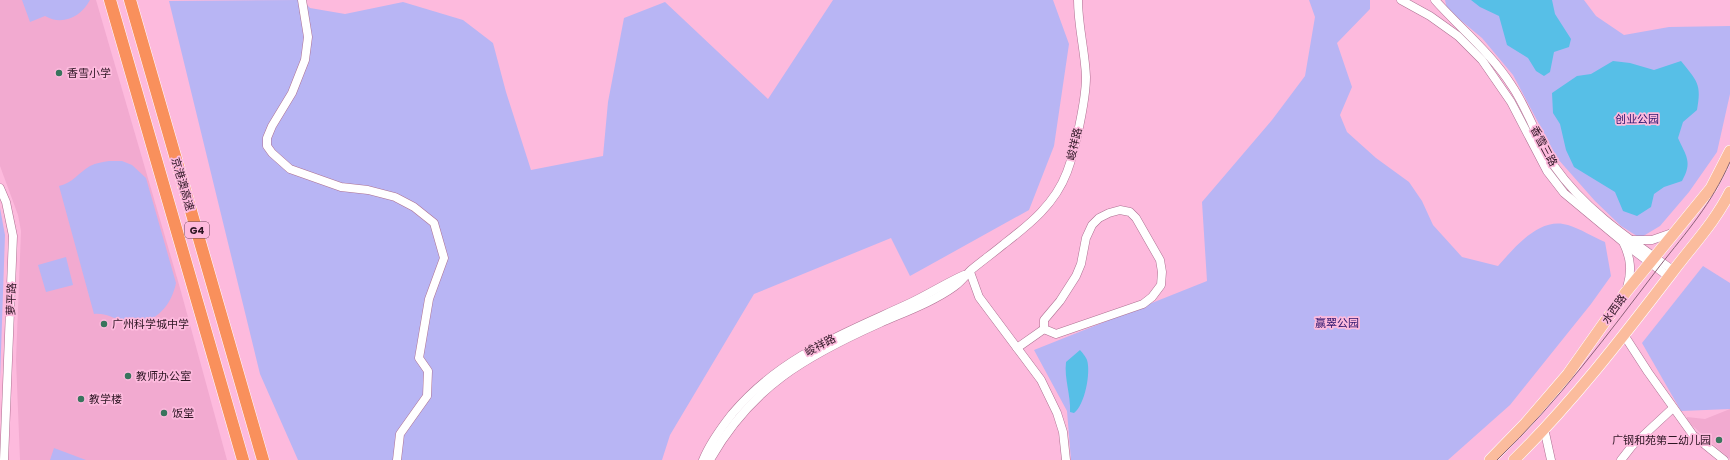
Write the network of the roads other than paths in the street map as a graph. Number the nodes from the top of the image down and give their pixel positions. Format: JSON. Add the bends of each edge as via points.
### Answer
{"nodes":[{"id":1,"x":110,"y":0,"type":"edge"},
{"id":2,"x":130,"y":0,"type":"edge"},
{"id":3,"x":302,"y":0,"type":"edge"},
{"id":4,"x":1078,"y":0,"type":"edge"},
{"id":5,"x":1401,"y":0,"type":"edge"},
{"id":6,"x":1435,"y":0,"type":"edge"},
{"id":7,"x":1730,"y":150,"type":"edge"},
{"id":8,"x":0,"y":188,"type":"edge"},
{"id":9,"x":1730,"y":192,"type":"edge"},
{"id":10,"x":1674,"y":232,"type":"junction"},
{"id":11,"x":1627,"y":241,"type":"junction"},
{"id":12,"x":1652,"y":260,"type":"junction"},
{"id":13,"x":970,"y":272,"type":"junction"},
{"id":14,"x":1671,"y":274,"type":"junction"},
{"id":15,"x":1626,"y":292,"type":"junction"},
{"id":16,"x":1044,"y":329,"type":"junction"},
{"id":17,"x":1624,"y":335,"type":"junction"},
{"id":18,"x":1017,"y":348,"type":"junction"},
{"id":19,"x":1673,"y":408,"type":"junction"},
{"id":20,"x":1544,"y":428,"type":"junction"},
{"id":21,"x":706,"y":459,"type":"edge"},
{"id":22,"x":4,"y":460,"type":"edge"},
{"id":23,"x":243,"y":460,"type":"edge"},
{"id":24,"x":263,"y":460,"type":"edge"},
{"id":25,"x":397,"y":460,"type":"edge"},
{"id":26,"x":1066,"y":460,"type":"edge"},
{"id":27,"x":1490,"y":460,"type":"edge"},
{"id":28,"x":1514,"y":460,"type":"edge"},
{"id":29,"x":1552,"y":460,"type":"edge"},
{"id":30,"x":1621,"y":460,"type":"edge"},
{"id":31,"x":1724,"y":460,"type":"edge"}],
"edges":[{"from":1,"to":23,"type":"highway","name":"京港澳高速","number":"G4"},
{"from":2,"to":24,"type":"highway","name":"京港澳高速","number":"G4"},
{"from":3,"to":25,"type":"street","via":[[308,37],[305,60],[292,93],[272,126],[267,146],[290,169],[341,187],[395,197],[414,207],[434,223],[444,258],[429,299],[419,358],[428,371],[427,396],[400,434]]},
{"from":4,"to":13,"type":"street","name":"峻祥路","via":[[1086,80],[1067,172],[1048,206]]},
{"from":5,"to":11,"type":"street","via":[[1458,36],[1482,60],[1511,102],[1547,171],[1564,193]]},
{"from":6,"to":11,"type":"street","name":"香雪三路","via":[[1487,52],[1510,82],[1554,167],[1583,200]]},
{"from":7,"to":10,"type":"main road","name":"水西路","via":[[1711,188]]},
{"from":8,"to":22,"type":"street","name":"萝平路","via":[[6,202],[13,236]]},
{"from":9,"to":14,"type":"main road","via":[[1717,214]]},
{"from":10,"to":11,"type":"street","via":[[1652,240]]},
{"from":10,"to":12,"type":"main road","name":"水西路"},
{"from":11,"to":12,"type":"street","name":"香雪三路"},
{"from":11,"to":15,"type":"street","via":[[1631,265]]},
{"from":12,"to":14,"type":"street","name":"香雪三路"},
{"from":12,"to":15,"type":"main road","name":"水西路"},
{"from":13,"to":18,"type":"street","via":[[979,297]]},
{"from":13,"to":21,"type":"street","name":"峻祥路","via":[[910,303],[837,335],[792,360],[768,378],[740,406],[723,426]]},
{"from":14,"to":17,"type":"main road"},
{"from":15,"to":27,"type":"main road","name":"水西路","via":[[1568,374]]},
{"from":16,"to":16,"type":"street","via":[[1056,334],[1143,304],[1161,285],[1160,260],[1130,212],[1120,210],[1109,213],[1092,225],[1076,276],[1044,320]]},
{"from":16,"to":18,"type":"street"},
{"from":17,"to":19,"type":"street"},
{"from":17,"to":20,"type":"main road"},
{"from":18,"to":26,"type":"street","via":[[1041,380],[1057,413],[1063,432]]},
{"from":19,"to":30,"type":"street","via":[[1632,446]]},
{"from":19,"to":31,"type":"street","via":[[1693,435]]},
{"from":20,"to":28,"type":"main road"},
{"from":20,"to":29,"type":"street"}]}
